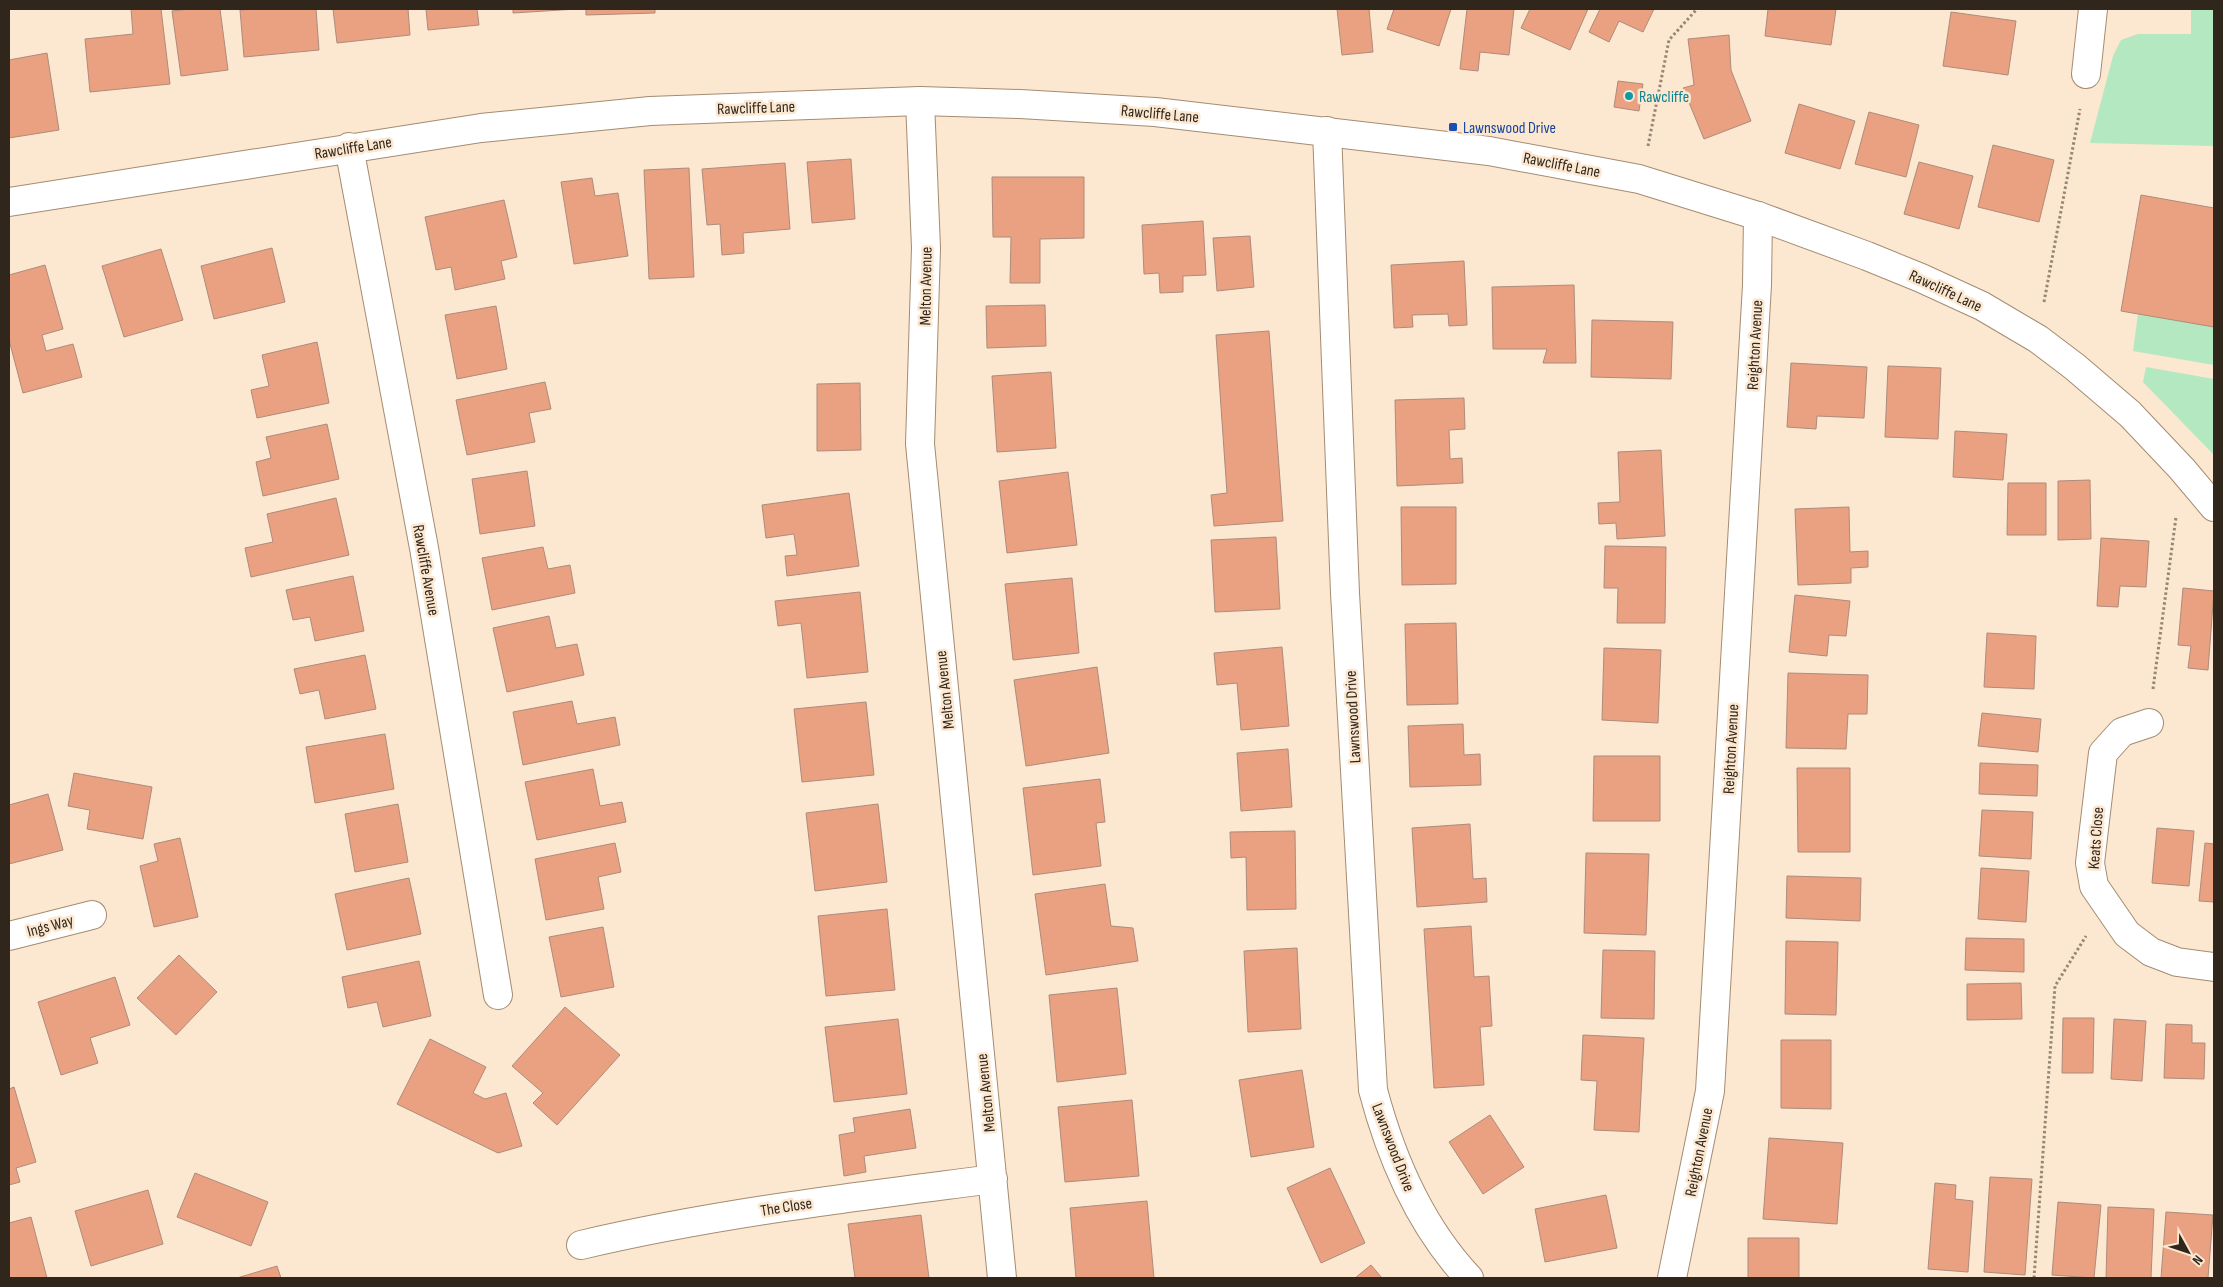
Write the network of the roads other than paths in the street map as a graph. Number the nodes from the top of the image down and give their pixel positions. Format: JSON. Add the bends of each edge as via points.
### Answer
{"nodes":[{"id":1,"x":2093,"y":9,"type":"edge"},
{"id":2,"x":2086,"y":74,"type":"road end"},
{"id":3,"x":920,"y":100,"type":"junction"},
{"id":4,"x":1327,"y":130,"type":"junction"},
{"id":5,"x":349,"y":148,"type":"junction"},
{"id":6,"x":9,"y":202,"type":"edge"},
{"id":7,"x":1758,"y":216,"type":"junction"},
{"id":8,"x":2214,"y":507,"type":"edge"},
{"id":9,"x":2149,"y":723,"type":"road end"},
{"id":10,"x":92,"y":915,"type":"dead end"},
{"id":11,"x":9,"y":936,"type":"edge"},
{"id":12,"x":2214,"y":967,"type":"edge"},
{"id":13,"x":498,"y":995,"type":"dead end"},
{"id":14,"x":993,"y":1179,"type":"junction"},
{"id":15,"x":581,"y":1245,"type":"dead end"},
{"id":16,"x":1002,"y":1278,"type":"edge"},
{"id":17,"x":1468,"y":1278,"type":"edge"},
{"id":18,"x":1672,"y":1278,"type":"edge"}],
"edges":[{"from":1,"to":2,"type":"street"},
{"from":3,"to":4,"type":"street","name":"Rawcliffe Lane","via":[[1155,112]]},
{"from":3,"to":5,"type":"street","name":"Rawcliffe Lane","via":[[650,111],[481,128]]},
{"from":3,"to":14,"type":"street","name":"Melton Avenue","via":[[926,248],[920,444]]},
{"from":4,"to":7,"type":"street","name":"Rawcliffe Lane","via":[[1489,151],[1639,179]]},
{"from":4,"to":17,"type":"street","name":"Lawnswood Drive","via":[[1345,593],[1373,1090],[1393,1155],[1412,1195],[1434,1233]]},
{"from":5,"to":6,"type":"street","name":"Rawcliffe Lane"},
{"from":5,"to":13,"type":"street","name":"Rawcliffe Avenue","via":[[424,548]]},
{"from":7,"to":8,"type":"street","name":"Rawcliffe Lane","via":[[1921,278],[1982,306],[2038,339],[2130,414]]},
{"from":7,"to":18,"type":"street","name":"Reighton Avenue","via":[[1757,285],[1710,1091]]},
{"from":9,"to":12,"type":"street","name":"Keats Close","via":[[2122,732],[2103,753],[2090,863],[2094,886],[2127,934],[2150,952],[2177,962]]},
{"from":10,"to":11,"type":"street","name":"Ings Way"},
{"from":14,"to":15,"type":"street","name":"The Close","via":[[788,1205],[652,1228]]},
{"from":14,"to":16,"type":"street","name":"Melton Avenue"}]}
